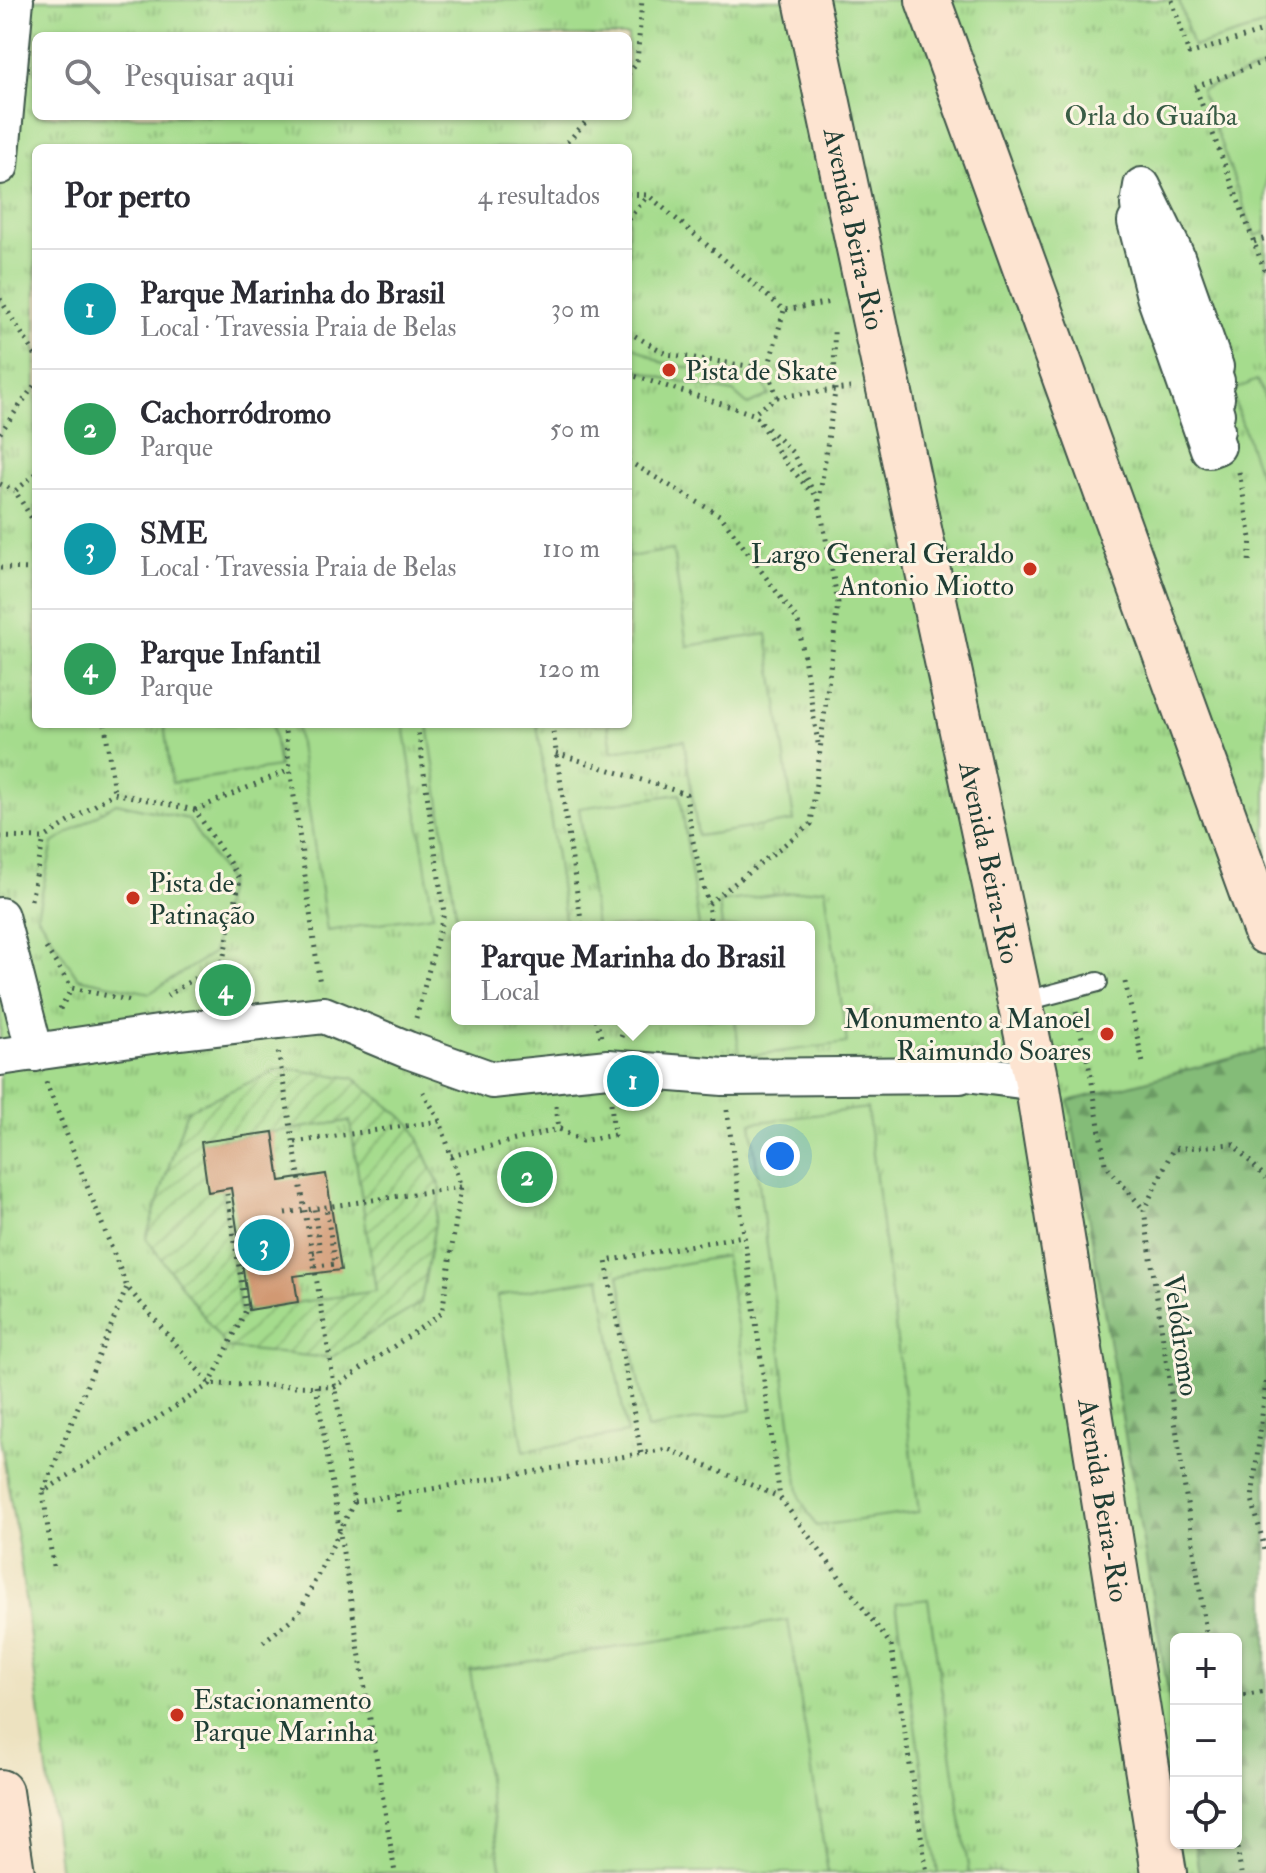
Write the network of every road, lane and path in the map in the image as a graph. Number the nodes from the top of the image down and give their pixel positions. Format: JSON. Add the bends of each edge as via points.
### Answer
{"nodes":[{"id":1,"x":15,"y":0,"type":"edge"},
{"id":2,"x":642,"y":0,"type":"edge"},
{"id":3,"x":806,"y":0,"type":"edge"},
{"id":4,"x":928,"y":0,"type":"edge"},
{"id":5,"x":1172,"y":0,"type":"edge"},
{"id":6,"x":1266,"y":30,"type":"edge"},
{"id":7,"x":1266,"y":61,"type":"edge"},
{"id":8,"x":632,"y":69,"type":"edge"},
{"id":9,"x":587,"y":120,"type":"edge"},
{"id":10,"x":566,"y":144,"type":"edge"},
{"id":11,"x":0,"y":166,"type":"edge"},
{"id":12,"x":632,"y":194,"type":"edge"},
{"id":13,"x":648,"y":195,"type":"junction"},
{"id":14,"x":632,"y":214,"type":"edge"},
{"id":15,"x":1266,"y":238,"type":"edge"},
{"id":16,"x":1254,"y":242,"type":"junction"},
{"id":17,"x":1266,"y":274,"type":"edge"},
{"id":18,"x":0,"y":299,"type":"edge"},
{"id":19,"x":784,"y":310,"type":"junction"},
{"id":20,"x":632,"y":334,"type":"edge"},
{"id":21,"x":32,"y":350,"type":"edge"},
{"id":22,"x":1215,"y":367,"type":"joint"},
{"id":23,"x":768,"y":369,"type":"junction"},
{"id":24,"x":632,"y":375,"type":"edge"},
{"id":25,"x":32,"y":389,"type":"edge"},
{"id":26,"x":835,"y":392,"type":"junction"},
{"id":27,"x":777,"y":397,"type":"junction"},
{"id":28,"x":753,"y":414,"type":"junction"},
{"id":29,"x":0,"y":433,"type":"edge"},
{"id":30,"x":632,"y":463,"type":"edge"},
{"id":31,"x":32,"y":477,"type":"edge"},
{"id":32,"x":0,"y":484,"type":"edge"},
{"id":33,"x":15,"y":491,"type":"junction"},
{"id":34,"x":819,"y":502,"type":"junction"},
{"id":35,"x":32,"y":519,"type":"edge"},
{"id":36,"x":0,"y":568,"type":"edge"},
{"id":37,"x":32,"y":569,"type":"edge"},
{"id":38,"x":106,"y":728,"type":"edge"},
{"id":39,"x":285,"y":728,"type":"edge"},
{"id":40,"x":418,"y":728,"type":"edge"},
{"id":41,"x":553,"y":728,"type":"edge"},
{"id":42,"x":820,"y":752,"type":"junction"},
{"id":43,"x":556,"y":753,"type":"junction"},
{"id":44,"x":291,"y":769,"type":"junction"},
{"id":45,"x":114,"y":793,"type":"junction"},
{"id":46,"x":195,"y":810,"type":"junction"},
{"id":47,"x":0,"y":837,"type":"edge"},
{"id":48,"x":44,"y":838,"type":"junction"},
{"id":49,"x":708,"y":904,"type":"junction"},
{"id":50,"x":15,"y":910,"type":"edge"},
{"id":51,"x":581,"y":921,"type":"edge"},
{"id":52,"x":710,"y":921,"type":"edge"},
{"id":53,"x":1266,"y":932,"type":"edge"},
{"id":54,"x":42,"y":942,"type":"dead end"},
{"id":55,"x":1123,"y":976,"type":"dead end"},
{"id":56,"x":1098,"y":982,"type":"dead end"},
{"id":57,"x":1071,"y":989,"type":"junction"},
{"id":58,"x":164,"y":998,"type":"dead end"},
{"id":59,"x":1022,"y":1002,"type":"junction"},
{"id":60,"x":139,"y":1003,"type":"dead end"},
{"id":61,"x":324,"y":1015,"type":"junction"},
{"id":62,"x":276,"y":1041,"type":"dead end"},
{"id":63,"x":408,"y":1050,"type":"junction"},
{"id":64,"x":26,"y":1062,"type":"edge"},
{"id":65,"x":1143,"y":1063,"type":"dead end"},
{"id":66,"x":608,"y":1068,"type":"junction"},
{"id":67,"x":723,"y":1077,"type":"junction"},
{"id":68,"x":1037,"y":1082,"type":"junction"},
{"id":69,"x":422,"y":1089,"type":"dead end"},
{"id":70,"x":440,"y":1121,"type":"junction"},
{"id":71,"x":295,"y":1142,"type":"junction"},
{"id":72,"x":451,"y":1156,"type":"junction"},
{"id":73,"x":1266,"y":1178,"type":"edge"},
{"id":74,"x":461,"y":1187,"type":"junction"},
{"id":75,"x":227,"y":1194,"type":"dead end"},
{"id":76,"x":326,"y":1207,"type":"junction"},
{"id":77,"x":310,"y":1209,"type":"junction"},
{"id":78,"x":1144,"y":1210,"type":"junction"},
{"id":79,"x":285,"y":1213,"type":"dead end"},
{"id":80,"x":743,"y":1236,"type":"junction"},
{"id":81,"x":315,"y":1266,"type":"junction"},
{"id":82,"x":127,"y":1287,"type":"junction"},
{"id":83,"x":1266,"y":1382,"type":"edge"},
{"id":84,"x":210,"y":1384,"type":"junction"},
{"id":85,"x":316,"y":1386,"type":"junction"},
{"id":86,"x":335,"y":1387,"type":"junction"},
{"id":87,"x":641,"y":1454,"type":"junction"},
{"id":88,"x":43,"y":1492,"type":"junction"},
{"id":89,"x":397,"y":1494,"type":"junction"},
{"id":90,"x":780,"y":1498,"type":"junction"},
{"id":91,"x":354,"y":1502,"type":"junction"},
{"id":92,"x":400,"y":1517,"type":"dead end"},
{"id":93,"x":340,"y":1531,"type":"junction"},
{"id":94,"x":1266,"y":1554,"type":"edge"},
{"id":95,"x":53,"y":1566,"type":"dead end"},
{"id":96,"x":1206,"y":1633,"type":"edge"},
{"id":97,"x":263,"y":1642,"type":"dead end"},
{"id":98,"x":1266,"y":1691,"type":"edge"},
{"id":99,"x":1242,"y":1695,"type":"edge"},
{"id":100,"x":0,"y":1792,"type":"edge"},
{"id":101,"x":1237,"y":1849,"type":"edge"},
{"id":102,"x":12,"y":1873,"type":"edge"},
{"id":103,"x":395,"y":1873,"type":"edge"},
{"id":104,"x":927,"y":1873,"type":"edge"},
{"id":105,"x":1164,"y":1873,"type":"edge"},
{"id":106,"x":1241,"y":1873,"type":"edge"}],
"edges":[{"from":1,"to":11,"type":"street"},
{"from":2,"to":8,"type":"path","via":[[637,63]]},
{"from":3,"to":59,"type":"main road","name":"Avenida Beira-Rio"},
{"from":4,"to":53,"type":"main road"},
{"from":5,"to":6,"type":"path","via":[[1189,54]]},
{"from":7,"to":16,"type":"path","via":[[1196,88]]},
{"from":9,"to":10,"type":"path"},
{"from":12,"to":13,"type":"path"},
{"from":13,"to":14,"type":"path"},
{"from":13,"to":19,"type":"path"},
{"from":15,"to":16,"type":"path"},
{"from":16,"to":17,"type":"path"},
{"from":18,"to":21,"type":"path"},
{"from":19,"to":23,"type":"path"},
{"from":19,"to":26,"type":"path","via":[[834,301]]},
{"from":20,"to":23,"type":"path","via":[[667,354]]},
{"from":22,"to":22,"type":"street","via":[[1211,368],[1216,381],[1211,384],[1216,398],[1211,400],[1216,414],[1210,416],[1217,446],[1209,449],[1145,265],[1136,222],[1141,221],[1142,186],[1175,254]]},
{"from":23,"to":27,"type":"path"},
{"from":24,"to":28,"type":"path"},
{"from":25,"to":29,"type":"path"},
{"from":26,"to":27,"type":"path"},
{"from":26,"to":34,"type":"path"},
{"from":27,"to":28,"type":"path"},
{"from":28,"to":34,"type":"path"},
{"from":28,"to":34,"type":"path","via":[[792,452]]},
{"from":30,"to":42,"type":"path","via":[[721,516],[798,621]]},
{"from":31,"to":33,"type":"path"},
{"from":32,"to":33,"type":"path"},
{"from":33,"to":35,"type":"path"},
{"from":34,"to":42,"type":"path","via":[[838,603]]},
{"from":36,"to":37,"type":"path"},
{"from":38,"to":45,"type":"path"},
{"from":39,"to":44,"type":"path"},
{"from":40,"to":63,"type":"path","via":[[444,913]]},
{"from":41,"to":43,"type":"path"},
{"from":42,"to":49,"type":"path","via":[[811,824]]},
{"from":43,"to":49,"type":"path","via":[[686,794]]},
{"from":43,"to":51,"type":"path"},
{"from":44,"to":46,"type":"path"},
{"from":44,"to":61,"type":"path"},
{"from":45,"to":46,"type":"path"},
{"from":45,"to":48,"type":"path"},
{"from":46,"to":58,"type":"path","via":[[240,879],[223,960]]},
{"from":47,"to":48,"type":"path"},
{"from":48,"to":50,"type":"path"},
{"from":49,"to":52,"type":"path"},
{"from":50,"to":64,"type":"street"},
{"from":54,"to":60,"type":"path","via":[[72,988]]},
{"from":55,"to":65,"type":"path"},
{"from":56,"to":57,"type":"lane"},
{"from":57,"to":59,"type":"lane"},
{"from":57,"to":78,"type":"path","via":[[1105,1164]]},
{"from":59,"to":68,"type":"main road","name":"Avenida Beira-Rio"},
{"from":61,"to":63,"type":"street"},
{"from":61,"to":64,"type":"street","via":[[179,1031]]},
{"from":62,"to":71,"type":"path"},
{"from":63,"to":66,"type":"street","via":[[492,1080]]},
{"from":64,"to":82,"type":"path"},
{"from":66,"to":67,"type":"street"},
{"from":66,"to":72,"type":"path","via":[[614,1135],[582,1141],[559,1129]]},
{"from":67,"to":68,"type":"street","via":[[967,1074]]},
{"from":67,"to":80,"type":"path"},
{"from":68,"to":105,"type":"main road","name":"Avenida Beira-Rio"},
{"from":69,"to":70,"type":"path"},
{"from":70,"to":71,"type":"path"},
{"from":70,"to":72,"type":"path"},
{"from":71,"to":77,"type":"path"},
{"from":72,"to":74,"type":"path"},
{"from":73,"to":78,"type":"path","via":[[1233,1144],[1173,1149]]},
{"from":74,"to":76,"type":"path"},
{"from":74,"to":86,"type":"path","via":[[442,1313]]},
{"from":75,"to":84,"type":"path","via":[[246,1310]]},
{"from":76,"to":77,"type":"path"},
{"from":76,"to":81,"type":"path","via":[[335,1264]]},
{"from":77,"to":79,"type":"path"},
{"from":77,"to":81,"type":"path"},
{"from":78,"to":96,"type":"path","name":"Velódromo"},
{"from":80,"to":87,"type":"path","via":[[606,1261]]},
{"from":80,"to":90,"type":"path"},
{"from":81,"to":86,"type":"path"},
{"from":82,"to":84,"type":"path"},
{"from":82,"to":88,"type":"path"},
{"from":83,"to":94,"type":"path","via":[[1252,1499]]},
{"from":84,"to":85,"type":"path"},
{"from":84,"to":88,"type":"path"},
{"from":85,"to":86,"type":"path"},
{"from":85,"to":93,"type":"path"},
{"from":86,"to":91,"type":"path"},
{"from":87,"to":89,"type":"path"},
{"from":87,"to":90,"type":"path","via":[[668,1449]]},
{"from":88,"to":95,"type":"path"},
{"from":89,"to":91,"type":"path"},
{"from":89,"to":92,"type":"path"},
{"from":90,"to":104,"type":"path","via":[[891,1645]]},
{"from":91,"to":93,"type":"path"},
{"from":93,"to":97,"type":"path","via":[[299,1613]]},
{"from":93,"to":103,"type":"path"},
{"from":98,"to":99,"type":"path"},
{"from":100,"to":102,"type":"main road"},
{"from":101,"to":106,"type":"path"}]}
